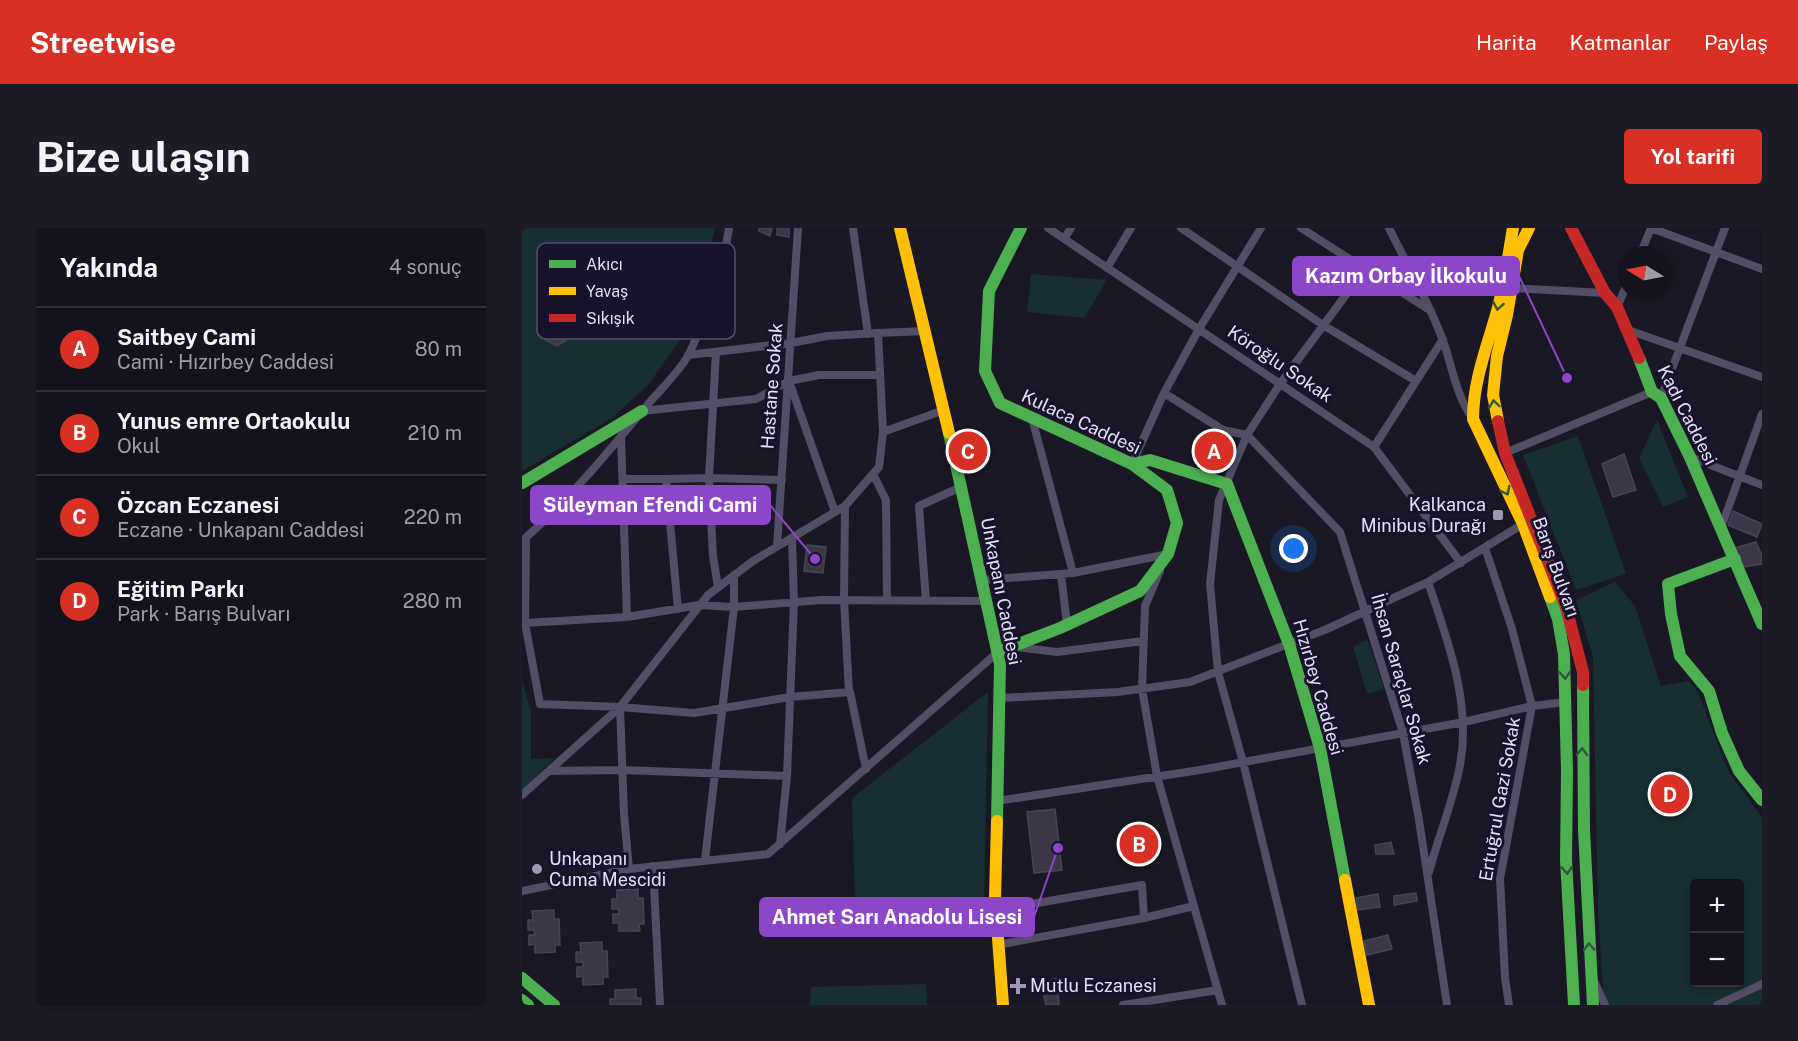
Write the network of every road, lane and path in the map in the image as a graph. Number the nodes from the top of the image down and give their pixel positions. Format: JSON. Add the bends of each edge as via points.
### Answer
{"nodes":[{"id":1,"x":729,"y":228,"type":"edge"},
{"id":2,"x":798,"y":228,"type":"edge"},
{"id":3,"x":853,"y":228,"type":"edge"},
{"id":4,"x":900,"y":228,"type":"edge"},
{"id":5,"x":1021,"y":228,"type":"edge"},
{"id":6,"x":1048,"y":228,"type":"edge"},
{"id":7,"x":1071,"y":228,"type":"edge"},
{"id":8,"x":1131,"y":228,"type":"edge"},
{"id":9,"x":1181,"y":228,"type":"edge"},
{"id":10,"x":1261,"y":228,"type":"edge"},
{"id":11,"x":1301,"y":228,"type":"edge"},
{"id":12,"x":1389,"y":228,"type":"edge"},
{"id":13,"x":1529,"y":228,"type":"edge"},
{"id":14,"x":1571,"y":228,"type":"edge"},
{"id":15,"x":1725,"y":228,"type":"edge"},
{"id":16,"x":1513,"y":230,"type":"edge"},
{"id":17,"x":1064,"y":238,"type":"junction"},
{"id":18,"x":727,"y":243,"type":"edge"},
{"id":19,"x":1644,"y":246,"type":"edge"},
{"id":20,"x":1518,"y":250,"type":"junction"},
{"id":21,"x":1715,"y":252,"type":"junction"},
{"id":22,"x":1238,"y":266,"type":"junction"},
{"id":23,"x":1107,"y":268,"type":"junction"},
{"id":24,"x":1365,"y":269,"type":"junction"},
{"id":25,"x":1762,"y":269,"type":"edge"},
{"id":26,"x":1512,"y":288,"type":"junction"},
{"id":27,"x":1605,"y":293,"type":"junction"},
{"id":28,"x":1620,"y":300,"type":"edge"},
{"id":29,"x":1617,"y":307,"type":"junction"},
{"id":30,"x":1431,"y":311,"type":"junction"},
{"id":31,"x":1323,"y":325,"type":"junction"},
{"id":32,"x":1199,"y":329,"type":"junction"},
{"id":33,"x":1628,"y":330,"type":"junction"},
{"id":34,"x":926,"y":331,"type":"junction"},
{"id":35,"x":878,"y":333,"type":"junction"},
{"id":36,"x":868,"y":334,"type":"junction"},
{"id":37,"x":695,"y":339,"type":"edge"},
{"id":38,"x":1443,"y":339,"type":"junction"},
{"id":39,"x":791,"y":343,"type":"junction"},
{"id":40,"x":1680,"y":347,"type":"junction"},
{"id":41,"x":716,"y":351,"type":"junction"},
{"id":42,"x":688,"y":355,"type":"junction"},
{"id":43,"x":880,"y":375,"type":"junction"},
{"id":44,"x":1762,"y":377,"type":"edge"},
{"id":45,"x":789,"y":381,"type":"junction"},
{"id":46,"x":1416,"y":381,"type":"junction"},
{"id":47,"x":1280,"y":384,"type":"junction"},
{"id":48,"x":1164,"y":393,"type":"junction"},
{"id":49,"x":1656,"y":395,"type":"junction"},
{"id":50,"x":712,"y":404,"type":"junction"},
{"id":51,"x":944,"y":410,"type":"junction"},
{"id":52,"x":642,"y":411,"type":"junction"},
{"id":53,"x":1762,"y":414,"type":"edge"},
{"id":54,"x":1032,"y":418,"type":"junction"},
{"id":55,"x":1473,"y":419,"type":"junction"},
{"id":56,"x":883,"y":432,"type":"junction"},
{"id":57,"x":1247,"y":435,"type":"junction"},
{"id":58,"x":621,"y":436,"type":"junction"},
{"id":59,"x":1374,"y":447,"type":"junction"},
{"id":60,"x":1504,"y":453,"type":"junction"},
{"id":61,"x":1690,"y":457,"type":"junction"},
{"id":62,"x":1132,"y":464,"type":"junction"},
{"id":63,"x":873,"y":474,"type":"junction"},
{"id":64,"x":1740,"y":476,"type":"junction"},
{"id":65,"x":709,"y":478,"type":"junction"},
{"id":66,"x":622,"y":479,"type":"junction"},
{"id":67,"x":666,"y":479,"type":"junction"},
{"id":68,"x":782,"y":480,"type":"junction"},
{"id":69,"x":522,"y":483,"type":"edge"},
{"id":70,"x":1227,"y":484,"type":"junction"},
{"id":71,"x":1762,"y":485,"type":"edge"},
{"id":72,"x":961,"y":487,"type":"junction"},
{"id":73,"x":845,"y":506,"type":"junction"},
{"id":74,"x":835,"y":512,"type":"junction"},
{"id":75,"x":1523,"y":524,"type":"junction"},
{"id":76,"x":1721,"y":528,"type":"junction"},
{"id":77,"x":792,"y":538,"type":"junction"},
{"id":78,"x":524,"y":539,"type":"edge"},
{"id":79,"x":777,"y":546,"type":"junction"},
{"id":80,"x":1485,"y":548,"type":"junction"},
{"id":81,"x":1168,"y":554,"type":"junction"},
{"id":82,"x":1735,"y":559,"type":"junction"},
{"id":83,"x":1461,"y":563,"type":"junction"},
{"id":84,"x":1073,"y":573,"type":"junction"},
{"id":85,"x":1061,"y":574,"type":"junction"},
{"id":86,"x":734,"y":575,"type":"junction"},
{"id":87,"x":982,"y":580,"type":"junction"},
{"id":88,"x":1428,"y":582,"type":"junction"},
{"id":89,"x":718,"y":587,"type":"junction"},
{"id":90,"x":844,"y":600,"type":"junction"},
{"id":91,"x":887,"y":600,"type":"junction"},
{"id":92,"x":926,"y":601,"type":"junction"},
{"id":93,"x":987,"y":601,"type":"junction"},
{"id":94,"x":794,"y":602,"type":"junction"},
{"id":95,"x":1757,"y":604,"type":"edge"},
{"id":96,"x":699,"y":605,"type":"junction"},
{"id":97,"x":734,"y":607,"type":"junction"},
{"id":98,"x":678,"y":609,"type":"junction"},
{"id":99,"x":1366,"y":611,"type":"junction"},
{"id":100,"x":627,"y":617,"type":"junction"},
{"id":101,"x":523,"y":624,"type":"edge"},
{"id":102,"x":1762,"y":624,"type":"edge"},
{"id":103,"x":1067,"y":625,"type":"junction"},
{"id":104,"x":1143,"y":641,"type":"junction"},
{"id":105,"x":1289,"y":644,"type":"junction"},
{"id":106,"x":1013,"y":647,"type":"junction"},
{"id":107,"x":998,"y":652,"type":"junction"},
{"id":108,"x":1218,"y":672,"type":"junction"},
{"id":109,"x":1142,"y":689,"type":"junction"},
{"id":110,"x":849,"y":692,"type":"junction"},
{"id":111,"x":790,"y":697,"type":"junction"},
{"id":112,"x":999,"y":698,"type":"junction"},
{"id":113,"x":1566,"y":702,"type":"junction"},
{"id":114,"x":1532,"y":706,"type":"junction"},
{"id":115,"x":620,"y":707,"type":"junction"},
{"id":116,"x":723,"y":708,"type":"junction"},
{"id":117,"x":1464,"y":722,"type":"junction"},
{"id":118,"x":1403,"y":733,"type":"junction"},
{"id":119,"x":1320,"y":748,"type":"junction"},
{"id":120,"x":1243,"y":762,"type":"junction"},
{"id":121,"x":866,"y":768,"type":"junction"},
{"id":122,"x":622,"y":770,"type":"junction"},
{"id":123,"x":549,"y":771,"type":"junction"},
{"id":124,"x":716,"y":773,"type":"junction"},
{"id":125,"x":786,"y":776,"type":"junction"},
{"id":126,"x":1157,"y":776,"type":"junction"},
{"id":127,"x":522,"y":795,"type":"edge"},
{"id":128,"x":1762,"y":800,"type":"edge"},
{"id":129,"x":997,"y":801,"type":"junction"},
{"id":130,"x":780,"y":844,"type":"junction"},
{"id":131,"x":705,"y":860,"type":"junction"},
{"id":132,"x":653,"y":867,"type":"junction"},
{"id":133,"x":629,"y":869,"type":"junction"},
{"id":134,"x":1428,"y":874,"type":"junction"},
{"id":135,"x":522,"y":891,"type":"edge"},
{"id":136,"x":1194,"y":906,"type":"junction"},
{"id":137,"x":996,"y":910,"type":"junction"},
{"id":138,"x":1144,"y":918,"type":"junction"},
{"id":139,"x":997,"y":945,"type":"junction"},
{"id":140,"x":1590,"y":970,"type":"junction"},
{"id":141,"x":522,"y":978,"type":"edge"},
{"id":142,"x":1762,"y":984,"type":"edge"},
{"id":143,"x":1218,"y":990,"type":"junction"},
{"id":144,"x":522,"y":1000,"type":"edge"},
{"id":145,"x":528,"y":1005,"type":"edge"},
{"id":146,"x":554,"y":1005,"type":"edge"},
{"id":147,"x":660,"y":1005,"type":"edge"},
{"id":148,"x":1003,"y":1005,"type":"edge"},
{"id":149,"x":1124,"y":1005,"type":"edge"},
{"id":150,"x":1222,"y":1005,"type":"edge"},
{"id":151,"x":1302,"y":1005,"type":"edge"},
{"id":152,"x":1369,"y":1005,"type":"edge"},
{"id":153,"x":1447,"y":1005,"type":"edge"},
{"id":154,"x":1509,"y":1005,"type":"edge"},
{"id":155,"x":1574,"y":1005,"type":"edge"},
{"id":156,"x":1593,"y":1005,"type":"edge"},
{"id":157,"x":1605,"y":1005,"type":"edge"},
{"id":158,"x":1717,"y":1005,"type":"edge"}],
"edges":[{"from":1,"to":18,"type":"street"},
{"from":2,"to":39,"type":"street","name":"Hastane Sokak"},
{"from":3,"to":36,"type":"street"},
{"from":4,"to":34,"type":"main road","name":"Unkapanı Caddesi"},
{"from":5,"to":54,"type":"main road","name":"Kulaca Caddesi","via":[[988,291],[985,371],[1000,403]]},
{"from":6,"to":17,"type":"street","name":"Köroğlu Sokak"},
{"from":7,"to":17,"type":"street"},
{"from":8,"to":23,"type":"street"},
{"from":9,"to":22,"type":"street"},
{"from":10,"to":22,"type":"street"},
{"from":11,"to":24,"type":"street"},
{"from":12,"to":30,"type":"street"},
{"from":13,"to":20,"type":"main road","name":"Barış Bulvarı"},
{"from":14,"to":27,"type":"main road","name":"Kadı Caddesi"},
{"from":15,"to":21,"type":"street"},
{"from":16,"to":20,"type":"main road"},
{"from":16,"to":55,"type":"main road","name":"Barış Bulvarı","one_way":true,"via":[[1497,312],[1477,382]]},
{"from":17,"to":23,"type":"street","name":"Köroğlu Sokak"},
{"from":19,"to":21,"type":"street","via":[[1651,228]]},
{"from":20,"to":26,"type":"main road","name":"Barış Bulvarı"},
{"from":21,"to":25,"type":"street"},
{"from":21,"to":40,"type":"street"},
{"from":22,"to":31,"type":"street"},
{"from":22,"to":32,"type":"street"},
{"from":23,"to":32,"type":"street","name":"Köroğlu Sokak"},
{"from":24,"to":30,"type":"street"},
{"from":24,"to":31,"type":"street"},
{"from":26,"to":27,"type":"street"},
{"from":60,"to":26,"type":"main road","name":"Barış Bulvarı","one_way":true,"via":[[1492,395]]},
{"from":27,"to":29,"type":"main road","name":"Kadı Caddesi"},
{"from":28,"to":29,"type":"street"},
{"from":29,"to":33,"type":"main road","name":"Kadı Caddesi"},
{"from":30,"to":38,"type":"street"},
{"from":31,"to":46,"type":"street"},
{"from":31,"to":47,"type":"street"},
{"from":32,"to":47,"type":"street","name":"Köroğlu Sokak"},
{"from":32,"to":48,"type":"street"},
{"from":33,"to":40,"type":"street"},
{"from":33,"to":49,"type":"main road","name":"Kadı Caddesi"},
{"from":34,"to":35,"type":"street"},
{"from":34,"to":51,"type":"main road","name":"Unkapanı Caddesi"},
{"from":35,"to":36,"type":"street"},
{"from":35,"to":43,"type":"street"},
{"from":36,"to":39,"type":"street"},
{"from":37,"to":42,"type":"street"},
{"from":38,"to":46,"type":"street"},
{"from":38,"to":55,"type":"street","via":[[1462,403]]},
{"from":39,"to":41,"type":"street"},
{"from":39,"to":45,"type":"street","name":"Hastane Sokak"},
{"from":40,"to":44,"type":"street"},
{"from":40,"to":49,"type":"street"},
{"from":41,"to":42,"type":"street"},
{"from":41,"to":50,"type":"street"},
{"from":42,"to":52,"type":"street"},
{"from":43,"to":45,"type":"street","via":[[819,375]]},
{"from":43,"to":56,"type":"street"},
{"from":45,"to":50,"type":"street","via":[[756,399]]},
{"from":45,"to":68,"type":"street","name":"Hastane Sokak"},
{"from":45,"to":74,"type":"street"},
{"from":46,"to":59,"type":"street"},
{"from":47,"to":57,"type":"street"},
{"from":47,"to":59,"type":"street","name":"Köroğlu Sokak"},
{"from":48,"to":57,"type":"street","via":[[1223,430]]},
{"from":48,"to":62,"type":"street"},
{"from":49,"to":60,"type":"street"},
{"from":49,"to":61,"type":"main road","name":"Kadı Caddesi"},
{"from":50,"to":52,"type":"street"},
{"from":50,"to":65,"type":"street"},
{"from":51,"to":56,"type":"street"},
{"from":51,"to":72,"type":"main road","name":"Unkapanı Caddesi"},
{"from":52,"to":58,"type":"street"},
{"from":52,"to":69,"type":"main road"},
{"from":53,"to":64,"type":"street"},
{"from":54,"to":62,"type":"main road","name":"Kulaca Caddesi"},
{"from":54,"to":84,"type":"street"},
{"from":55,"to":75,"type":"main road","name":"Barış Bulvarı","one_way":true},
{"from":56,"to":63,"type":"street","via":[[879,468]]},
{"from":57,"to":70,"type":"street"},
{"from":57,"to":99,"type":"street","name":"İhsan Saraçlar Sokak","via":[[1340,532]]},
{"from":58,"to":66,"type":"street"},
{"from":58,"to":78,"type":"street"},
{"from":59,"to":83,"type":"street","name":"Köroğlu Sokak"},
{"from":140,"to":60,"type":"main road","name":"Barış Bulvarı","one_way":true,"via":[[1583,672],[1566,607]]},
{"from":61,"to":64,"type":"street"},
{"from":61,"to":76,"type":"main road","name":"Kadı Caddesi"},
{"from":62,"to":70,"type":"main road","via":[[1150,460]]},
{"from":62,"to":81,"type":"main road","name":"Kulaca Caddesi","via":[[1167,490],[1177,523]]},
{"from":63,"to":73,"type":"street"},
{"from":63,"to":91,"type":"street","via":[[886,500]]},
{"from":64,"to":71,"type":"street"},
{"from":64,"to":76,"type":"street"},
{"from":65,"to":67,"type":"street"},
{"from":65,"to":68,"type":"street"},
{"from":65,"to":89,"type":"street"},
{"from":66,"to":67,"type":"street"},
{"from":66,"to":100,"type":"street"},
{"from":67,"to":98,"type":"street"},
{"from":68,"to":79,"type":"street","name":"Hastane Sokak"},
{"from":70,"to":105,"type":"main road","name":"Hızırbey Caddesi"},
{"from":70,"to":108,"type":"street","via":[[1219,500],[1210,584]]},
{"from":72,"to":87,"type":"main road","name":"Unkapanı Caddesi"},
{"from":72,"to":92,"type":"street","via":[[919,506]]},
{"from":73,"to":74,"type":"street"},
{"from":73,"to":90,"type":"street"},
{"from":74,"to":77,"type":"street"},
{"from":75,"to":80,"type":"street"},
{"from":75,"to":113,"type":"main road","name":"Barış Bulvarı","one_way":true,"via":[[1558,619]]},
{"from":76,"to":82,"type":"main road","name":"Kadı Caddesi"},
{"from":77,"to":79,"type":"street"},
{"from":77,"to":94,"type":"street"},
{"from":78,"to":101,"type":"street"},
{"from":79,"to":86,"type":"street"},
{"from":80,"to":83,"type":"street"},
{"from":80,"to":114,"type":"street"},
{"from":81,"to":84,"type":"street"},
{"from":81,"to":103,"type":"main road","name":"Kulaca Caddesi","via":[[1140,591]]},
{"from":81,"to":104,"type":"street","via":[[1145,606]]},
{"from":82,"to":95,"type":"main road","name":"Kadı Caddesi"},
{"from":82,"to":128,"type":"main road","via":[[1668,584],[1671,614],[1680,656],[1709,691],[1739,771]]},
{"from":83,"to":88,"type":"street"},
{"from":84,"to":85,"type":"street"},
{"from":85,"to":87,"type":"street"},
{"from":85,"to":103,"type":"street"},
{"from":86,"to":89,"type":"street"},
{"from":86,"to":97,"type":"street"},
{"from":87,"to":93,"type":"main road","name":"Unkapanı Caddesi"},
{"from":88,"to":99,"type":"street"},
{"from":88,"to":117,"type":"street","via":[[1450,647]]},
{"from":89,"to":96,"type":"street"},
{"from":90,"to":91,"type":"street"},
{"from":90,"to":94,"type":"street"},
{"from":90,"to":110,"type":"street"},
{"from":91,"to":92,"type":"street"},
{"from":92,"to":93,"type":"street"},
{"from":93,"to":107,"type":"main road","name":"Unkapanı Caddesi"},
{"from":94,"to":97,"type":"street"},
{"from":94,"to":111,"type":"street"},
{"from":95,"to":102,"type":"main road","name":"Kadı Caddesi"},
{"from":96,"to":97,"type":"street"},
{"from":96,"to":98,"type":"street"},
{"from":96,"to":115,"type":"street"},
{"from":97,"to":116,"type":"street"},
{"from":98,"to":100,"type":"street"},
{"from":99,"to":105,"type":"street"},
{"from":99,"to":118,"type":"street","name":"İhsan Saraçlar Sokak"},
{"from":100,"to":101,"type":"street"},
{"from":101,"to":115,"type":"street","via":[[540,704]]},
{"from":103,"to":106,"type":"main road","name":"Kulaca Caddesi"},
{"from":104,"to":106,"type":"street","via":[[1057,652]]},
{"from":104,"to":109,"type":"street"},
{"from":105,"to":108,"type":"street"},
{"from":105,"to":119,"type":"main road","name":"Hızırbey Caddesi"},
{"from":106,"to":107,"type":"main road","name":"Kulaca Caddesi"},
{"from":107,"to":112,"type":"main road","name":"Unkapanı Caddesi"},
{"from":107,"to":121,"type":"street"},
{"from":108,"to":109,"type":"street","via":[[1190,682]]},
{"from":108,"to":120,"type":"street"},
{"from":109,"to":112,"type":"street"},
{"from":109,"to":126,"type":"street"},
{"from":110,"to":111,"type":"street"},
{"from":110,"to":121,"type":"street"},
{"from":111,"to":116,"type":"street"},
{"from":111,"to":125,"type":"street"},
{"from":112,"to":129,"type":"main road","name":"Unkapanı Caddesi"},
{"from":113,"to":114,"type":"street"},
{"from":113,"to":155,"type":"main road","name":"Barış Bulvarı","one_way":true,"via":[[1566,860]]},
{"from":114,"to":117,"type":"street"},
{"from":114,"to":154,"type":"street","name":"Ertuğrul Gazi Sokak","via":[[1500,879]]},
{"from":115,"to":116,"type":"street","via":[[694,713]]},
{"from":115,"to":122,"type":"street"},
{"from":115,"to":123,"type":"street"},
{"from":116,"to":124,"type":"street"},
{"from":117,"to":118,"type":"street"},
{"from":117,"to":134,"type":"street","via":[[1459,770]]},
{"from":118,"to":119,"type":"street"},
{"from":118,"to":134,"type":"street","name":"İhsan Saraçlar Sokak"},
{"from":119,"to":120,"type":"street"},
{"from":119,"to":152,"type":"main road","name":"Hızırbey Caddesi"},
{"from":120,"to":126,"type":"street"},
{"from":120,"to":151,"type":"street"},
{"from":121,"to":130,"type":"street"},
{"from":122,"to":123,"type":"street"},
{"from":122,"to":124,"type":"street"},
{"from":122,"to":133,"type":"street"},
{"from":123,"to":127,"type":"street"},
{"from":124,"to":125,"type":"street"},
{"from":124,"to":131,"type":"street"},
{"from":125,"to":130,"type":"street"},
{"from":126,"to":129,"type":"street"},
{"from":126,"to":136,"type":"street"},
{"from":129,"to":137,"type":"main road","name":"Unkapanı Caddesi"},
{"from":130,"to":131,"type":"street","via":[[768,854]]},
{"from":131,"to":132,"type":"street"},
{"from":132,"to":133,"type":"street"},
{"from":132,"to":147,"type":"street"},
{"from":133,"to":135,"type":"street"},
{"from":134,"to":153,"type":"street","name":"İhsan Saraçlar Sokak"},
{"from":136,"to":138,"type":"street"},
{"from":136,"to":143,"type":"street"},
{"from":137,"to":138,"type":"street","via":[[1142,885]]},
{"from":137,"to":139,"type":"main road","name":"Unkapanı Caddesi"},
{"from":138,"to":139,"type":"street"},
{"from":139,"to":148,"type":"main road","name":"Unkapanı Caddesi"},
{"from":140,"to":156,"type":"main road","name":"Barış Bulvarı"},
{"from":140,"to":157,"type":"street"},
{"from":141,"to":146,"type":"main road"},
{"from":142,"to":158,"type":"street"},
{"from":143,"to":149,"type":"street"},
{"from":143,"to":150,"type":"street"},
{"from":144,"to":145,"type":"main road"}]}
